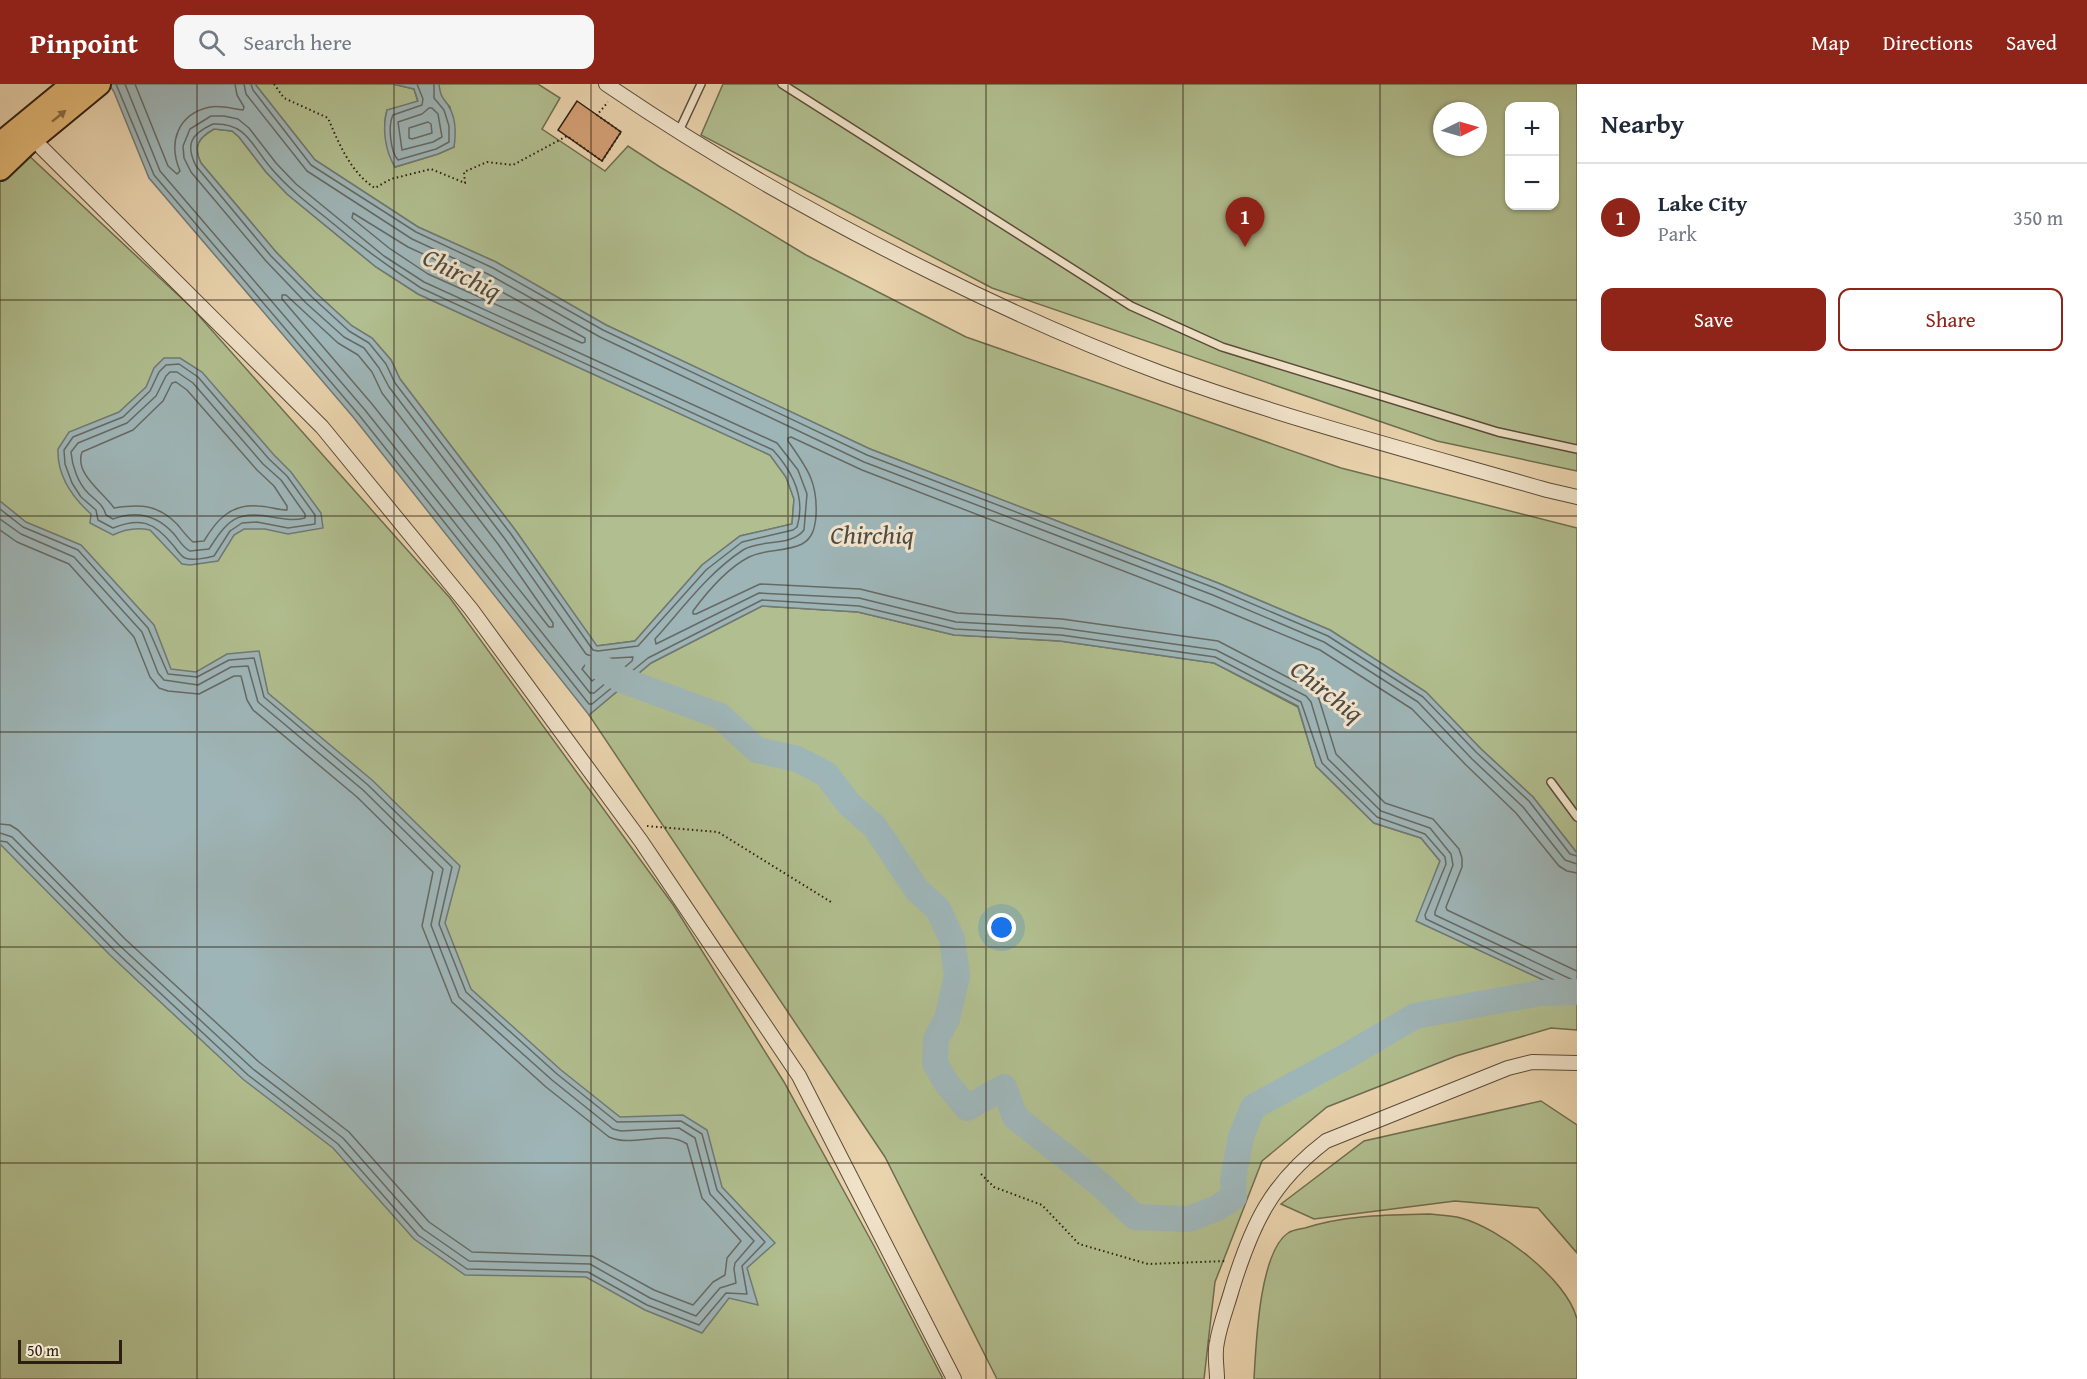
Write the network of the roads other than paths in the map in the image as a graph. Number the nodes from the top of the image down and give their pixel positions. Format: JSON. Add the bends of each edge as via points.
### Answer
{"nodes":[{"id":1,"x":701,"y":84,"type":"edge"},
{"id":2,"x":782,"y":84,"type":"edge"},
{"id":3,"x":88,"y":86,"type":"edge"},
{"id":4,"x":612,"y":88,"type":"edge"},
{"id":5,"x":679,"y":131,"type":"junction"},
{"id":6,"x":0,"y":144,"type":"edge"},
{"id":7,"x":42,"y":148,"type":"dead end"},
{"id":8,"x":0,"y":169,"type":"edge"},
{"id":9,"x":1577,"y":449,"type":"edge"},
{"id":10,"x":1577,"y":496,"type":"edge"},
{"id":11,"x":1551,"y":782,"type":"dead end"},
{"id":12,"x":1577,"y":817,"type":"edge"},
{"id":13,"x":1577,"y":1063,"type":"edge"},
{"id":14,"x":954,"y":1379,"type":"edge"},
{"id":15,"x":1217,"y":1379,"type":"edge"}],
"edges":[{"from":1,"to":5,"type":"lane"},
{"from":2,"to":9,"type":"lane","via":[[1131,306],[1222,347],[1498,432]]},
{"from":3,"to":6,"type":"highway"},
{"from":8,"to":3,"type":"highway","one_way":true},
{"from":4,"to":5,"type":"street"},
{"from":5,"to":10,"type":"street","via":[[809,210],[1059,333],[1284,415]]},
{"from":7,"to":14,"type":"street","via":[[322,427],[471,609],[629,825],[799,1076]]},
{"from":11,"to":12,"type":"lane"},
{"from":13,"to":15,"type":"street","via":[[1532,1062],[1508,1068],[1326,1141],[1303,1159],[1255,1223],[1216,1344]]}]}
